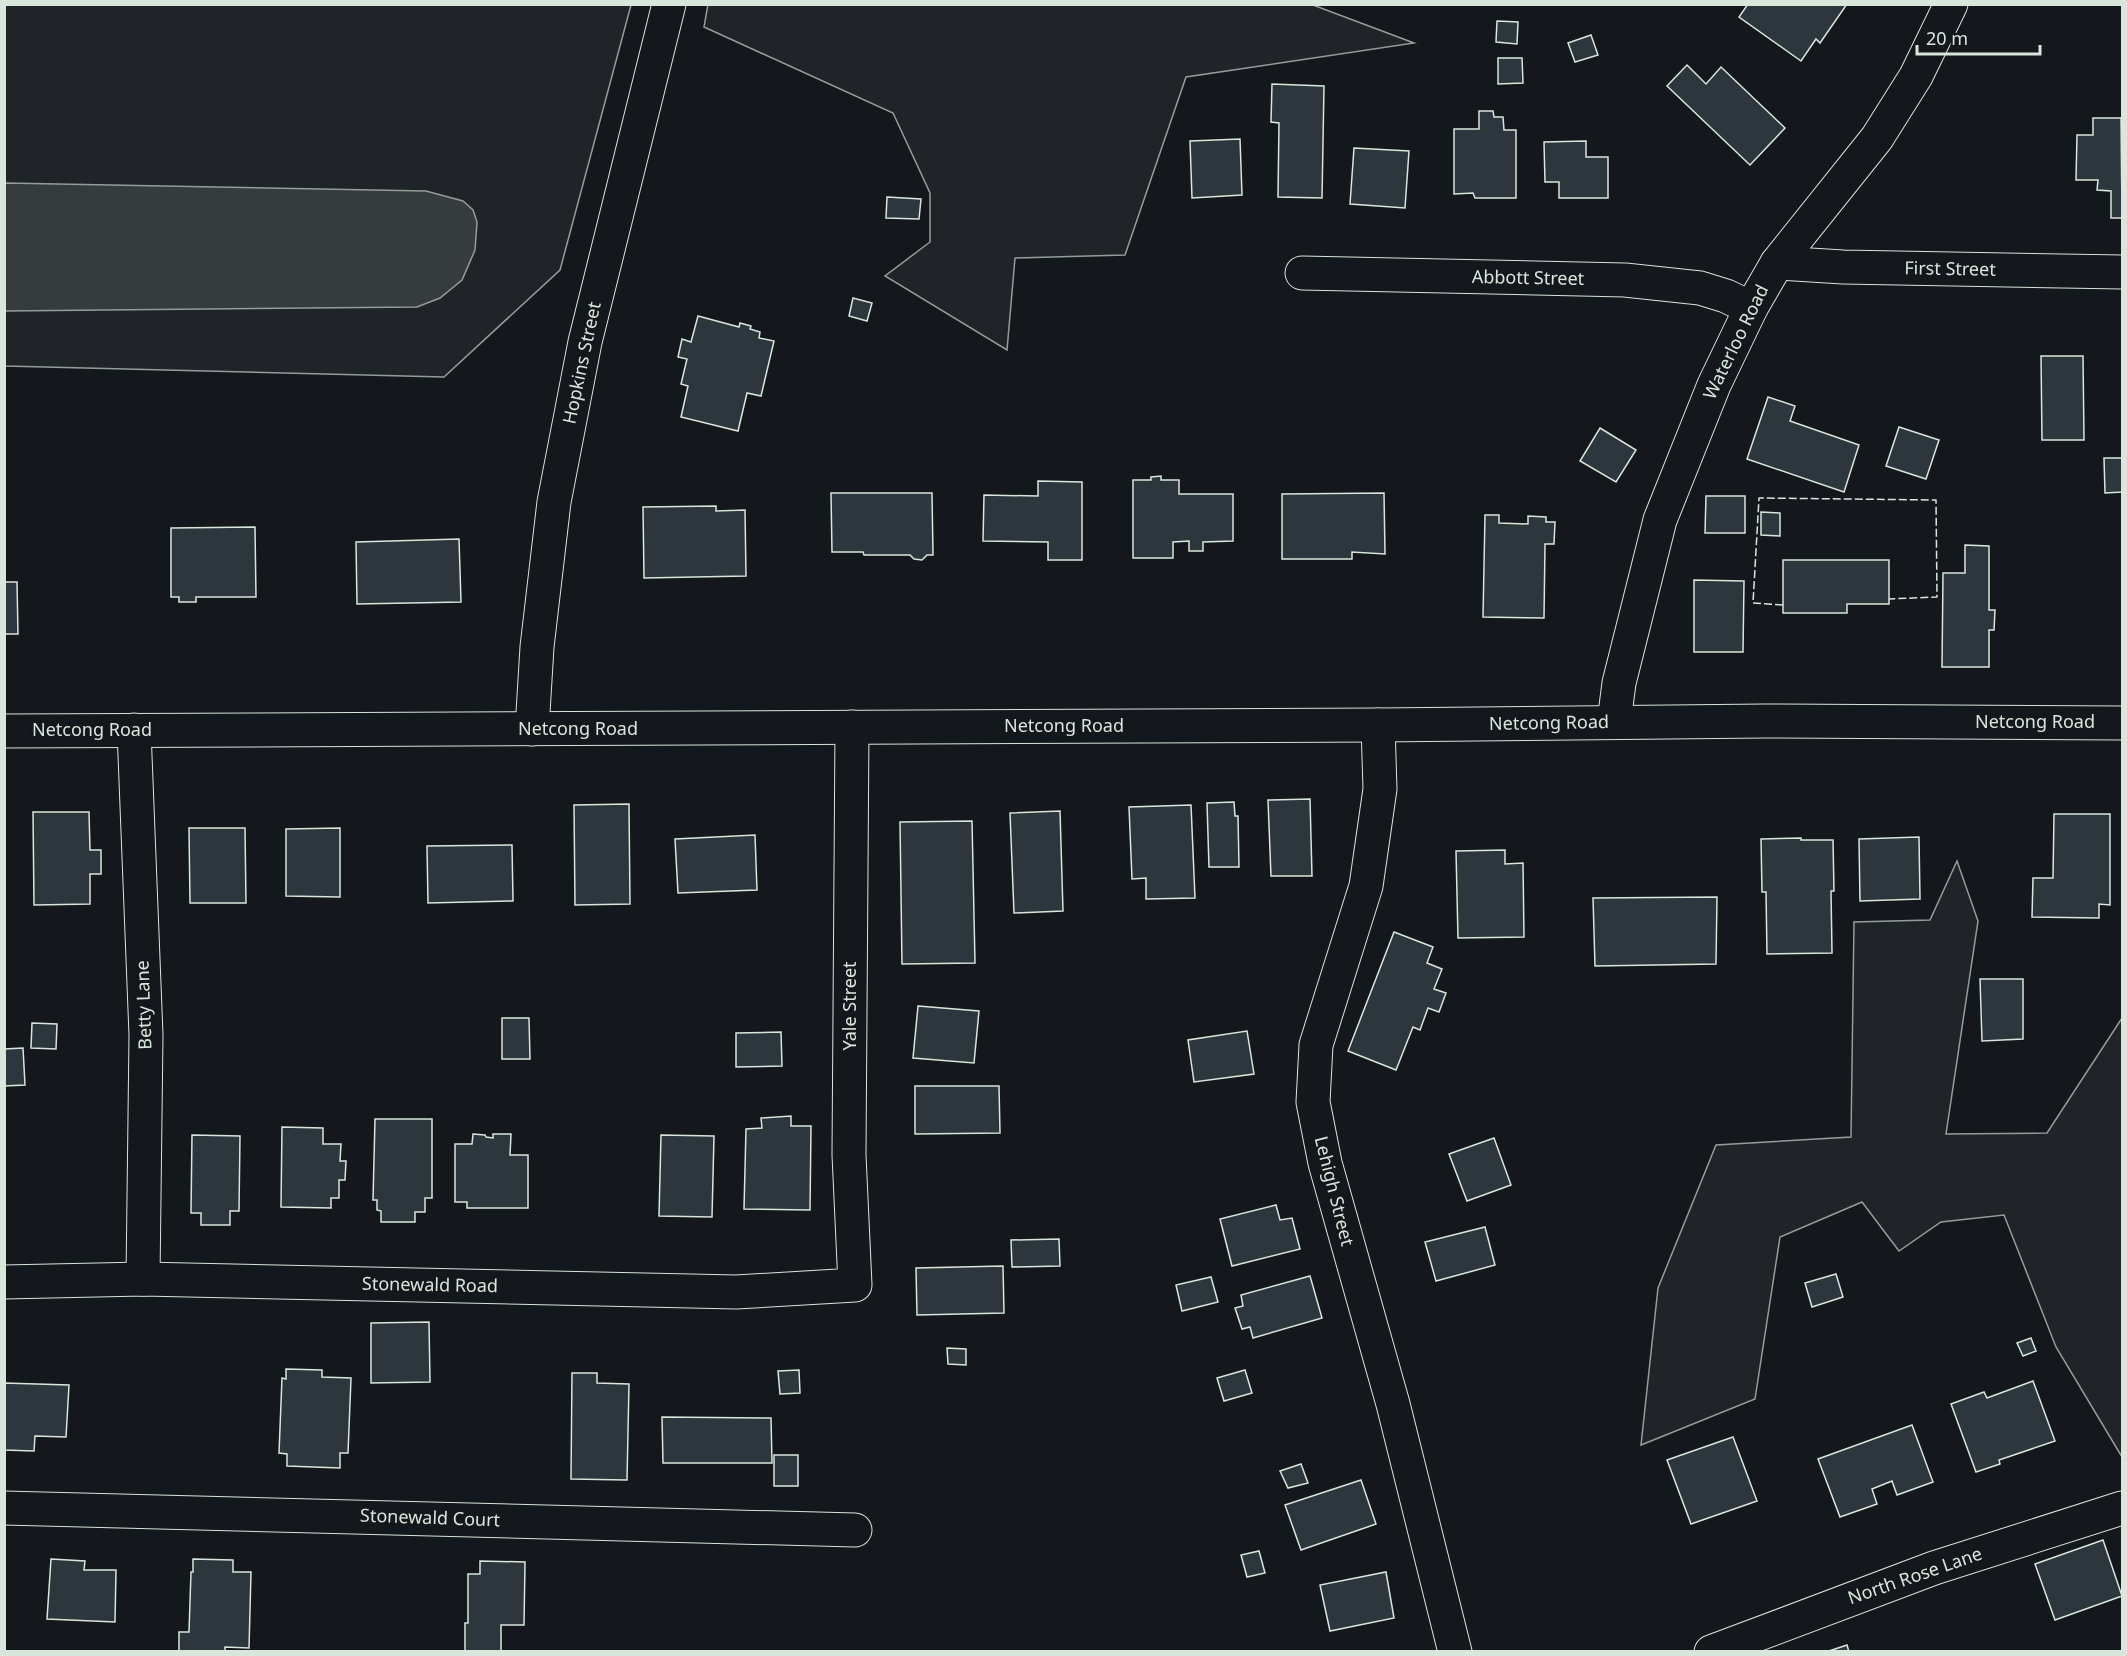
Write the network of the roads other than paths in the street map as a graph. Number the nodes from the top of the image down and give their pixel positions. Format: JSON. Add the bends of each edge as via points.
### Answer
{"nodes":[{"id":1,"x":669,"y":4,"type":"edge"},
{"id":2,"x":1951,"y":4,"type":"edge"},
{"id":3,"x":1777,"y":263,"type":"junction"},
{"id":4,"x":2122,"y":272,"type":"edge"},
{"id":5,"x":1302,"y":273,"type":"dead end"},
{"id":6,"x":1751,"y":308,"type":"junction"},
{"id":7,"x":1614,"y":722,"type":"junction"},
{"id":8,"x":2122,"y":723,"type":"edge"},
{"id":9,"x":1378,"y":725,"type":"junction"},
{"id":10,"x":852,"y":727,"type":"junction"},
{"id":11,"x":532,"y":729,"type":"junction"},
{"id":12,"x":134,"y":730,"type":"junction"},
{"id":13,"x":4,"y":731,"type":"edge"},
{"id":14,"x":143,"y":1279,"type":"junction"},
{"id":15,"x":4,"y":1282,"type":"edge"},
{"id":16,"x":855,"y":1285,"type":"joint"},
{"id":17,"x":4,"y":1508,"type":"edge"},
{"id":18,"x":2122,"y":1508,"type":"edge"},
{"id":19,"x":855,"y":1530,"type":"dead end"},
{"id":20,"x":1455,"y":1652,"type":"edge"},
{"id":21,"x":1711,"y":1652,"type":"edge"}],
"edges":[{"from":1,"to":11,"type":"street","name":"Hopkins Street","via":[[585,342],[556,490],[537,647]]},
{"from":2,"to":3,"type":"street","name":"Waterloo Road","via":[[1916,76],[1876,138]]},
{"from":3,"to":4,"type":"street","name":"First Street"},
{"from":3,"to":6,"type":"street","name":"Waterloo Road"},
{"from":5,"to":6,"type":"street","name":"Abbott Street","via":[[1635,281],[1700,288]]},
{"from":6,"to":7,"type":"street","name":"Waterloo Road","via":[[1714,385],[1660,520],[1619,683]]},
{"from":7,"to":8,"type":"street","name":"Netcong Road"},
{"from":7,"to":9,"type":"street","name":"Netcong Road"},
{"from":9,"to":10,"type":"street","name":"Netcong Road"},
{"from":9,"to":20,"type":"street","name":"Lehigh Street","via":[[1380,789],[1366,885],[1316,1045],[1313,1102],[1325,1163],[1393,1404]]},
{"from":10,"to":11,"type":"street","name":"Netcong Road"},
{"from":10,"to":16,"type":"street","name":"Yale Street","via":[[849,1155]]},
{"from":11,"to":12,"type":"street","name":"Netcong Road"},
{"from":12,"to":13,"type":"street","name":"Netcong Road"},
{"from":12,"to":14,"type":"street","name":"Betty Lane","via":[[146,1035]]},
{"from":14,"to":15,"type":"street","name":"Stonewald Road"},
{"from":14,"to":16,"type":"street","name":"Stonewald Road","via":[[736,1292]]},
{"from":17,"to":19,"type":"street","name":"Stonewald Court"},
{"from":18,"to":21,"type":"street","name":"North Rose Lane","via":[[1934,1568]]}]}
